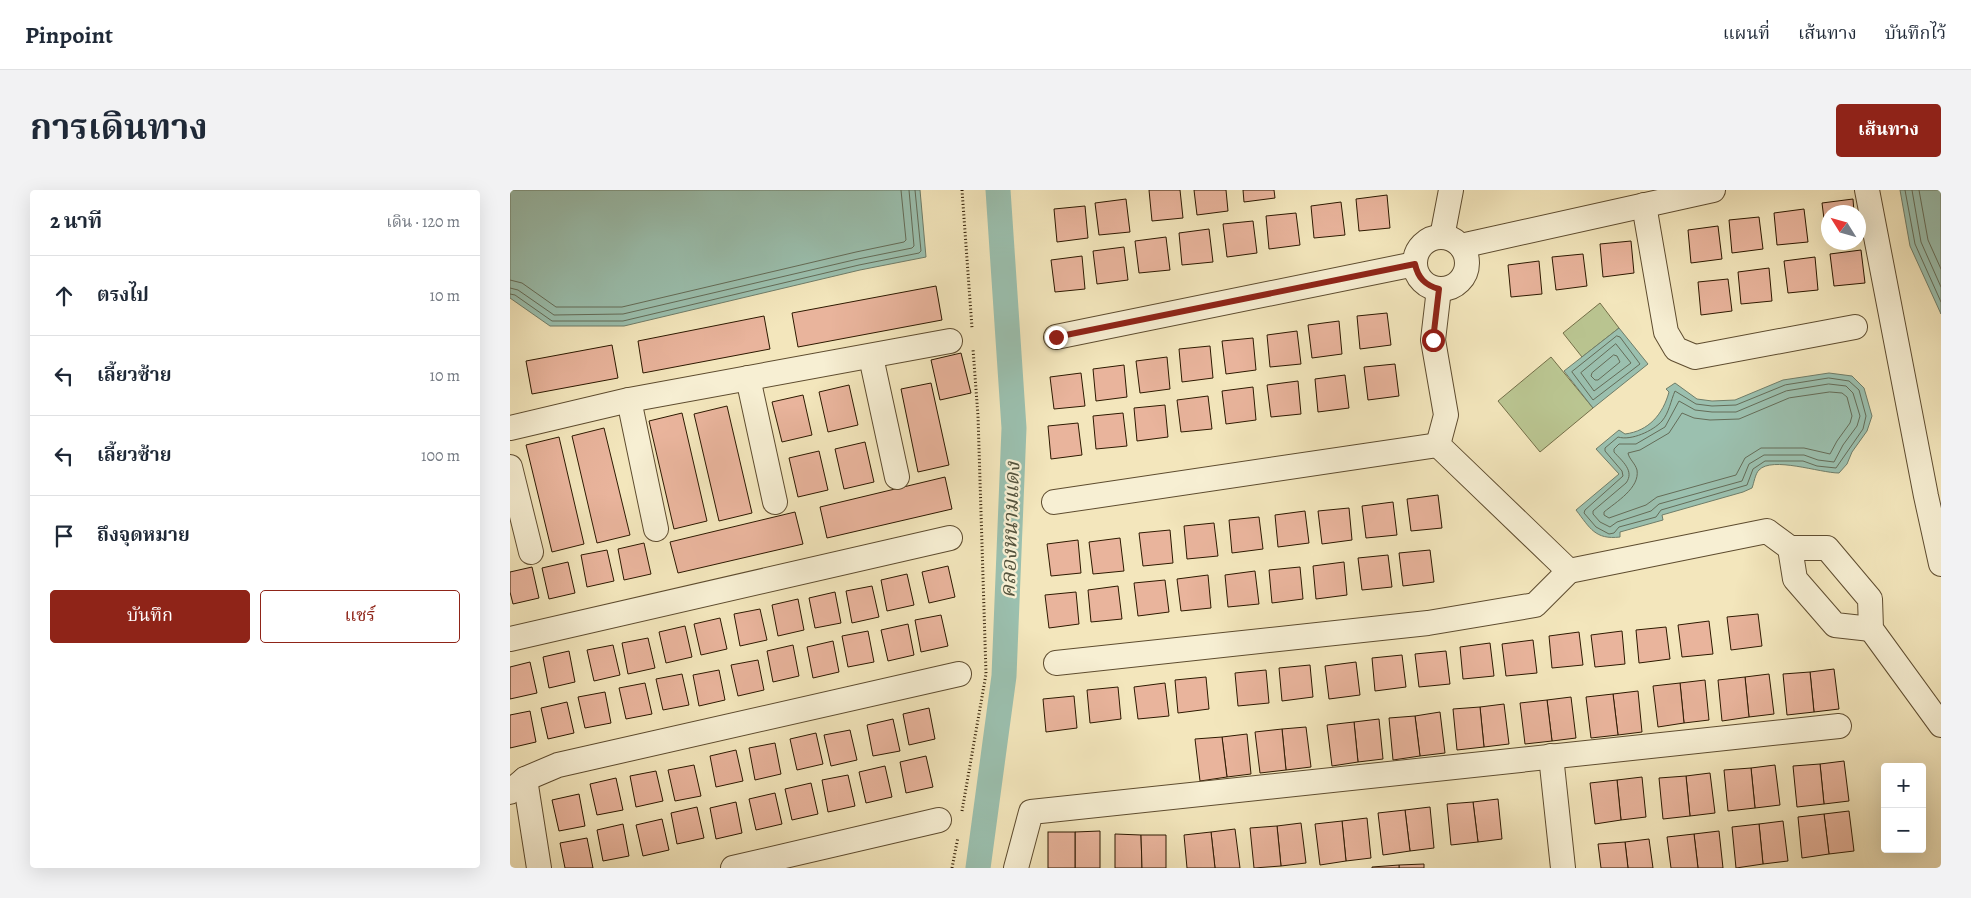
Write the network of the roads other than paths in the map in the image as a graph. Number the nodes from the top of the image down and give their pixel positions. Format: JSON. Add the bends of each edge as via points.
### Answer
{"nodes":[{"id":1,"x":1451,"y":190,"type":"edge"},
{"id":2,"x":1713,"y":190,"type":"edge"},
{"id":3,"x":1867,"y":190,"type":"edge"},
{"id":4,"x":1644,"y":206,"type":"junction"},
{"id":5,"x":1451,"y":242,"type":"junction"},
{"id":6,"x":1415,"y":264,"type":"junction"},
{"id":7,"x":1439,"y":289,"type":"junction"},
{"id":8,"x":1855,"y":327,"type":"dead end"},
{"id":9,"x":1056,"y":337,"type":"dead end"},
{"id":10,"x":950,"y":342,"type":"dead end"},
{"id":11,"x":871,"y":357,"type":"junction"},
{"id":12,"x":748,"y":378,"type":"junction"},
{"id":13,"x":629,"y":400,"type":"junction"},
{"id":14,"x":510,"y":428,"type":"edge"},
{"id":15,"x":1438,"y":445,"type":"junction"},
{"id":16,"x":510,"y":467,"type":"edge"},
{"id":17,"x":897,"y":477,"type":"dead end"},
{"id":18,"x":775,"y":502,"type":"dead end"},
{"id":19,"x":1054,"y":502,"type":"dead end"},
{"id":20,"x":656,"y":529,"type":"dead end"},
{"id":21,"x":950,"y":538,"type":"dead end"},
{"id":22,"x":1790,"y":548,"type":"junction"},
{"id":23,"x":531,"y":552,"type":"dead end"},
{"id":24,"x":1941,"y":564,"type":"edge"},
{"id":25,"x":1569,"y":571,"type":"junction"},
{"id":26,"x":1871,"y":629,"type":"junction"},
{"id":27,"x":510,"y":639,"type":"edge"},
{"id":28,"x":1056,"y":663,"type":"dead end"},
{"id":29,"x":960,"y":674,"type":"dead end"},
{"id":30,"x":1941,"y":725,"type":"edge"},
{"id":31,"x":1839,"y":726,"type":"dead end"},
{"id":32,"x":1551,"y":756,"type":"junction"},
{"id":33,"x":518,"y":785,"type":"edge"},
{"id":34,"x":939,"y":820,"type":"dead end"},
{"id":35,"x":538,"y":868,"type":"edge"},
{"id":36,"x":733,"y":868,"type":"edge"},
{"id":37,"x":1016,"y":868,"type":"edge"},
{"id":38,"x":1563,"y":868,"type":"edge"}],
"edges":[{"from":1,"to":5,"type":"street"},
{"from":2,"to":4,"type":"street"},
{"from":3,"to":24,"type":"street"},
{"from":4,"to":5,"type":"street"},
{"from":4,"to":8,"type":"street","via":[[1666,332],[1676,349],[1695,357]]},
{"from":5,"to":6,"type":"street","via":[[1430,239],[1416,256]]},
{"from":5,"to":7,"type":"street","via":[[1466,255],[1466,272],[1455,285]]},
{"from":6,"to":7,"type":"street","via":[[1420,278]]},
{"from":6,"to":9,"type":"street"},
{"from":7,"to":15,"type":"street","via":[[1433,340],[1446,415]]},
{"from":10,"to":11,"type":"street"},
{"from":11,"to":12,"type":"street"},
{"from":11,"to":17,"type":"street"},
{"from":12,"to":13,"type":"street"},
{"from":12,"to":18,"type":"street"},
{"from":13,"to":14,"type":"street"},
{"from":13,"to":20,"type":"street"},
{"from":15,"to":19,"type":"street"},
{"from":15,"to":25,"type":"street"},
{"from":16,"to":23,"type":"street"},
{"from":21,"to":27,"type":"street"},
{"from":22,"to":25,"type":"street","via":[[1767,531]]},
{"from":22,"to":26,"type":"street","via":[[1795,579],[1835,625]]},
{"from":22,"to":26,"type":"street","via":[[1827,548],[1870,599]]},
{"from":25,"to":28,"type":"street","via":[[1535,605],[1428,623]]},
{"from":26,"to":30,"type":"street"},
{"from":29,"to":33,"type":"street","via":[[558,765]]},
{"from":31,"to":32,"type":"street"},
{"from":32,"to":37,"type":"street","via":[[1032,812]]},
{"from":32,"to":38,"type":"street"},
{"from":33,"to":35,"type":"street"},
{"from":34,"to":36,"type":"street"}]}
